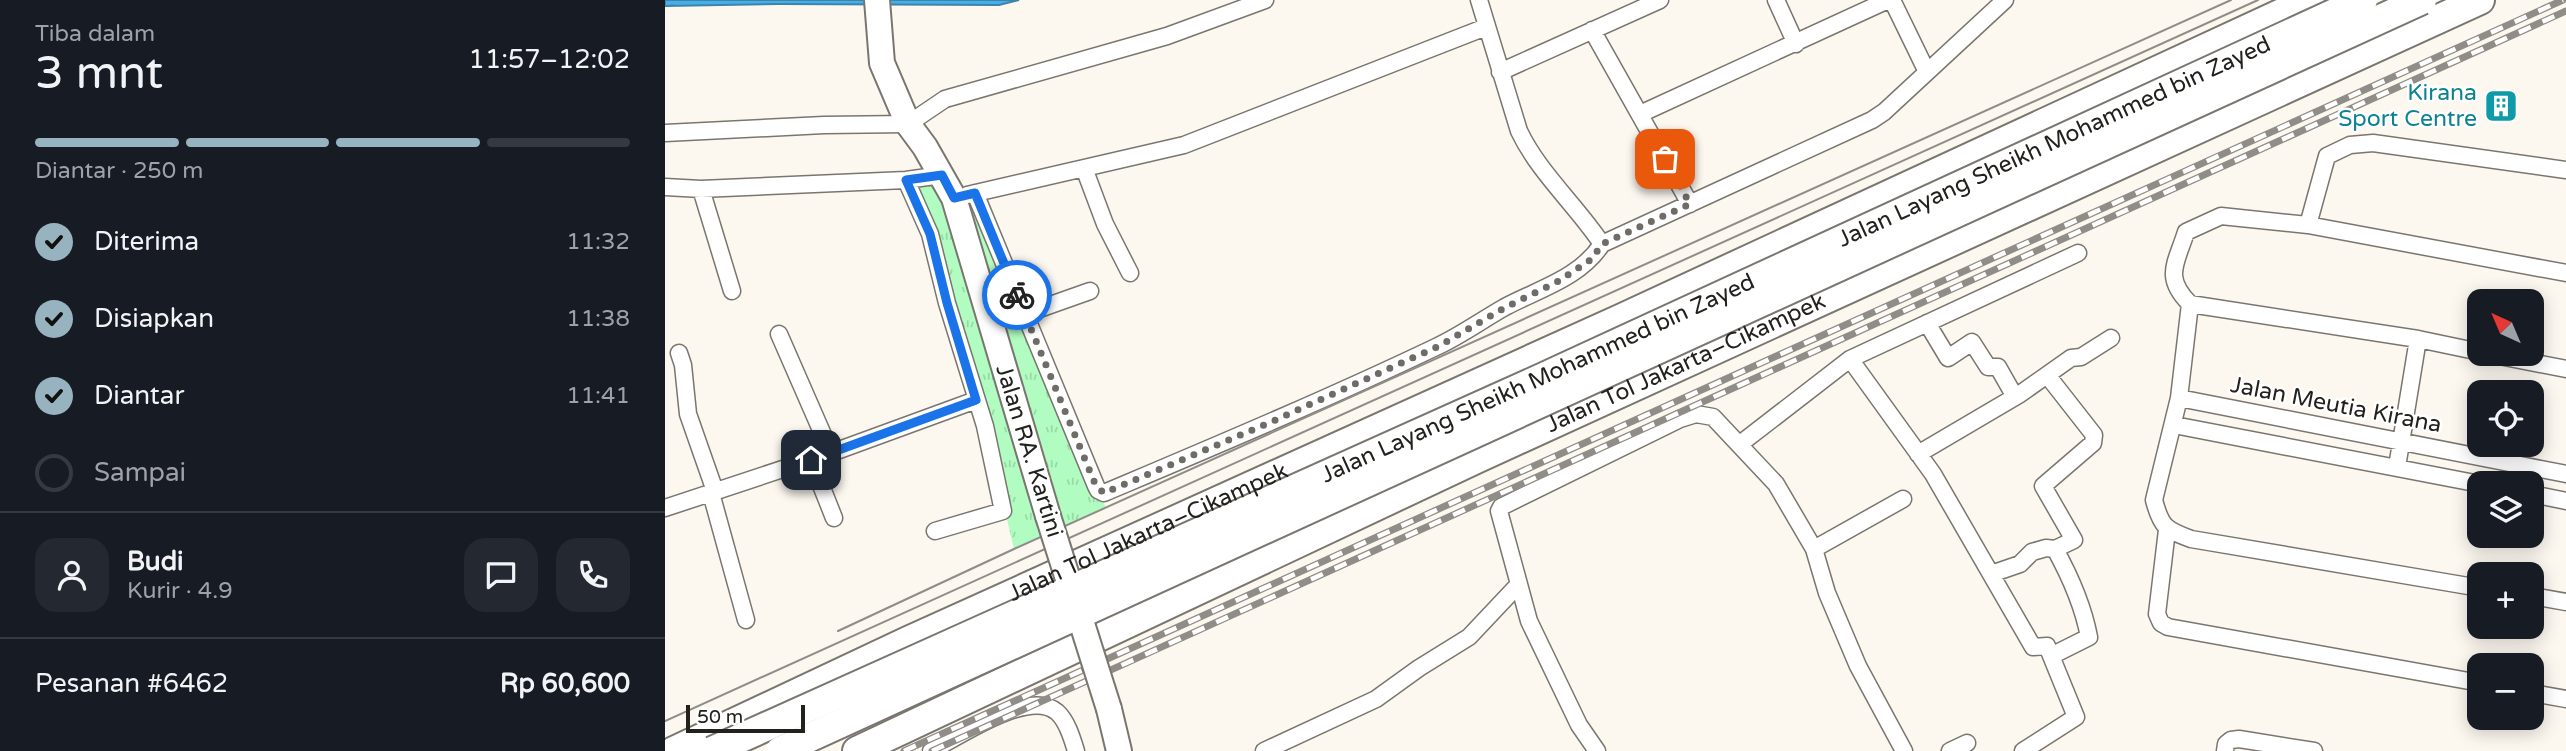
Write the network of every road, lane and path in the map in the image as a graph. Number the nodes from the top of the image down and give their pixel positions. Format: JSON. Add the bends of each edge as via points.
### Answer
{"nodes":[{"id":1,"x":1265,"y":0,"type":"edge"},
{"id":2,"x":1479,"y":0,"type":"edge"},
{"id":3,"x":1660,"y":0,"type":"edge"},
{"id":4,"x":1776,"y":0,"type":"edge"},
{"id":5,"x":1890,"y":0,"type":"edge"},
{"id":6,"x":2005,"y":0,"type":"edge"},
{"id":7,"x":2310,"y":0,"type":"edge"},
{"id":8,"x":2363,"y":0,"type":"edge"},
{"id":9,"x":2422,"y":0,"type":"edge"},
{"id":10,"x":2480,"y":0,"type":"edge"},
{"id":11,"x":1987,"y":7,"type":"edge"},
{"id":12,"x":877,"y":8,"type":"edge"},
{"id":13,"x":1486,"y":27,"type":"junction"},
{"id":14,"x":1592,"y":30,"type":"junction"},
{"id":15,"x":1796,"y":44,"type":"junction"},
{"id":16,"x":1500,"y":72,"type":"junction"},
{"id":17,"x":1927,"y":72,"type":"junction"},
{"id":18,"x":1640,"y":114,"type":"junction"},
{"id":19,"x":908,"y":124,"type":"junction"},
{"id":20,"x":665,"y":133,"type":"edge"},
{"id":21,"x":1084,"y":169,"type":"junction"},
{"id":22,"x":2566,"y":170,"type":"edge"},
{"id":23,"x":942,"y":175,"type":"junction"},
{"id":24,"x":906,"y":180,"type":"junction"},
{"id":25,"x":665,"y":187,"type":"edge"},
{"id":26,"x":701,"y":189,"type":"junction"},
{"id":27,"x":964,"y":195,"type":"junction"},
{"id":28,"x":1690,"y":204,"type":"junction"},
{"id":29,"x":2308,"y":225,"type":"junction"},
{"id":30,"x":1602,"y":244,"type":"junction"},
{"id":31,"x":2078,"y":253,"type":"dead end"},
{"id":32,"x":1130,"y":273,"type":"dead end"},
{"id":33,"x":2566,"y":273,"type":"edge"},
{"id":34,"x":732,"y":291,"type":"dead end"},
{"id":35,"x":1090,"y":291,"type":"dead end"},
{"id":36,"x":2190,"y":304,"type":"junction"},
{"id":37,"x":1025,"y":314,"type":"junction"},
{"id":38,"x":1927,"y":323,"type":"junction"},
{"id":39,"x":779,"y":334,"type":"dead end"},
{"id":40,"x":2111,"y":338,"type":"dead end"},
{"id":41,"x":2418,"y":339,"type":"junction"},
{"id":42,"x":2467,"y":349,"type":"edge"},
{"id":43,"x":679,"y":353,"type":"dead end"},
{"id":44,"x":1850,"y":359,"type":"junction"},
{"id":45,"x":2545,"y":365,"type":"edge"},
{"id":46,"x":2566,"y":369,"type":"edge"},
{"id":47,"x":2047,"y":375,"type":"junction"},
{"id":48,"x":2015,"y":397,"type":"junction"},
{"id":49,"x":2179,"y":398,"type":"junction"},
{"id":50,"x":976,"y":400,"type":"junction"},
{"id":51,"x":2174,"y":425,"type":"junction"},
{"id":52,"x":2401,"y":441,"type":"junction"},
{"id":53,"x":1740,"y":444,"type":"junction"},
{"id":54,"x":831,"y":453,"type":"junction"},
{"id":55,"x":1918,"y":454,"type":"junction"},
{"id":56,"x":811,"y":460,"type":"junction"},
{"id":57,"x":2397,"y":467,"type":"junction"},
{"id":58,"x":2566,"y":474,"type":"edge"},
{"id":59,"x":2467,"y":481,"type":"edge"},
{"id":60,"x":713,"y":492,"type":"junction"},
{"id":61,"x":2544,"y":496,"type":"edge"},
{"id":62,"x":1903,"y":499,"type":"dead end"},
{"id":63,"x":2566,"y":501,"type":"edge"},
{"id":64,"x":665,"y":508,"type":"edge"},
{"id":65,"x":834,"y":518,"type":"dead end"},
{"id":66,"x":2167,"y":530,"type":"junction"},
{"id":67,"x":935,"y":531,"type":"dead end"},
{"id":68,"x":1814,"y":549,"type":"junction"},
{"id":69,"x":2055,"y":549,"type":"junction"},
{"id":70,"x":1991,"y":574,"type":"junction"},
{"id":71,"x":1519,"y":584,"type":"junction"},
{"id":72,"x":2467,"y":586,"type":"edge"},
{"id":73,"x":2544,"y":598,"type":"edge"},
{"id":74,"x":2566,"y":602,"type":"edge"},
{"id":75,"x":746,"y":620,"type":"dead end"},
{"id":76,"x":2051,"y":656,"type":"junction"},
{"id":77,"x":2467,"y":681,"type":"edge"},
{"id":78,"x":2544,"y":694,"type":"edge"},
{"id":79,"x":2566,"y":699,"type":"edge"},
{"id":80,"x":1967,"y":743,"type":"dead end"},
{"id":81,"x":674,"y":751,"type":"edge"},
{"id":82,"x":712,"y":751,"type":"edge"},
{"id":83,"x":780,"y":751,"type":"edge"},
{"id":84,"x":857,"y":751,"type":"edge"},
{"id":85,"x":931,"y":751,"type":"edge"},
{"id":86,"x":1076,"y":751,"type":"edge"},
{"id":87,"x":1119,"y":751,"type":"edge"},
{"id":88,"x":1264,"y":751,"type":"edge"},
{"id":89,"x":1597,"y":751,"type":"edge"},
{"id":90,"x":1904,"y":751,"type":"edge"},
{"id":91,"x":1950,"y":751,"type":"edge"},
{"id":92,"x":2023,"y":751,"type":"edge"},
{"id":93,"x":2225,"y":751,"type":"edge"},
{"id":94,"x":2314,"y":751,"type":"edge"}],
"edges":[{"from":1,"to":19,"type":"street","via":[[1177,32],[945,99]]},
{"from":2,"to":13,"type":"street"},
{"from":3,"to":14,"type":"street"},
{"from":4,"to":15,"type":"street"},
{"from":5,"to":15,"type":"street"},
{"from":5,"to":17,"type":"street"},
{"from":6,"to":11,"type":"street"},
{"from":7,"to":81,"type":"highway","name":"Jalan Tol Jakarta–Cikampek"},
{"from":8,"to":82,"type":"highway","name":"Jalan Layang Sheikh Mohammed bin Zayed","bridge":true,"via":[[1547,376]]},
{"from":9,"to":83,"type":"highway","name":"Jalan Layang Sheikh Mohammed bin Zayed","bridge":true},
{"from":10,"to":84,"type":"highway","name":"Jalan Tol Jakarta–Cikampek","via":[[1476,459]]},
{"from":11,"to":17,"type":"street"},
{"from":12,"to":19,"type":"main road","name":"Jalan RA. Kartini","via":[[881,63]]},
{"from":13,"to":16,"type":"street"},
{"from":13,"to":21,"type":"street","via":[[1184,145]]},
{"from":14,"to":16,"type":"street"},
{"from":14,"to":18,"type":"street"},
{"from":15,"to":18,"type":"street"},
{"from":16,"to":30,"type":"street","via":[[1528,149]]},
{"from":17,"to":28,"type":"street","via":[[1871,120]]},
{"from":18,"to":28,"type":"street"},
{"from":19,"to":20,"type":"street"},
{"from":19,"to":23,"type":"main road","name":"Jalan RA. Kartini"},
{"from":21,"to":27,"type":"street"},
{"from":21,"to":32,"type":"street"},
{"from":22,"to":29,"type":"street","via":[[2373,143],[2350,145],[2327,156]]},
{"from":23,"to":24,"type":"street"},
{"from":23,"to":27,"type":"main road","name":"Jalan RA. Kartini"},
{"from":24,"to":26,"type":"street"},
{"from":24,"to":50,"type":"street","via":[[930,234]]},
{"from":25,"to":26,"type":"street"},
{"from":26,"to":34,"type":"street"},
{"from":27,"to":37,"type":"street"},
{"from":27,"to":87,"type":"main road","name":"Jalan RA. Kartini","bridge":true,"via":[[1048,516]]},
{"from":28,"to":30,"type":"street"},
{"from":29,"to":33,"type":"street"},
{"from":29,"to":36,"type":"street","via":[[2221,216],[2186,232],[2172,277]]},
{"from":30,"to":37,"type":"street","via":[[1592,259],[1566,277],[1439,346],[1104,493],[1096,486]]},
{"from":31,"to":38,"type":"street"},
{"from":35,"to":37,"type":"street"},
{"from":36,"to":41,"type":"street"},
{"from":36,"to":49,"type":"street"},
{"from":38,"to":44,"type":"street"},
{"from":38,"to":48,"type":"street","via":[[1948,358],[1972,342],[1988,367],[1998,367]]},
{"from":39,"to":54,"type":"street"},
{"from":40,"to":47,"type":"street"},
{"from":41,"to":42,"type":"street"},
{"from":41,"to":52,"type":"street"},
{"from":43,"to":60,"type":"street","via":[[688,414]]},
{"from":44,"to":53,"type":"street"},
{"from":44,"to":55,"type":"street"},
{"from":45,"to":46,"type":"street"},
{"from":47,"to":48,"type":"street"},
{"from":47,"to":69,"type":"street","via":[[2094,435],[2093,443],[2043,486],[2074,540]]},
{"from":48,"to":55,"type":"street"},
{"from":49,"to":51,"type":"street"},
{"from":49,"to":52,"type":"street","name":"Jalan Meutia Kirana"},
{"from":50,"to":54,"type":"street"},
{"from":50,"to":67,"type":"street","via":[[1003,511]]},
{"from":51,"to":57,"type":"street"},
{"from":51,"to":66,"type":"street","via":[[2154,500]]},
{"from":52,"to":57,"type":"street"},
{"from":52,"to":58,"type":"street","name":"Jalan Meutia Kirana"},
{"from":53,"to":68,"type":"street","via":[[1776,485]]},
{"from":53,"to":71,"type":"street","via":[[1713,417],[1696,414],[1501,508],[1498,514]]},
{"from":54,"to":56,"type":"street"},
{"from":55,"to":70,"type":"street"},
{"from":56,"to":60,"type":"street"},
{"from":56,"to":65,"type":"street"},
{"from":57,"to":59,"type":"street"},
{"from":60,"to":64,"type":"street"},
{"from":60,"to":75,"type":"street"},
{"from":61,"to":63,"type":"street"},
{"from":62,"to":68,"type":"street"},
{"from":66,"to":72,"type":"street","via":[[2191,539]]},
{"from":66,"to":77,"type":"street","via":[[2157,614],[2168,627]]},
{"from":68,"to":90,"type":"street","via":[[1827,593],[1859,666]]},
{"from":69,"to":70,"type":"street","via":[[2032,552],[2020,564]]},
{"from":69,"to":76,"type":"street","via":[[2083,609],[2089,637]]},
{"from":70,"to":76,"type":"street","via":[[2033,647],[2047,646]]},
{"from":71,"to":88,"type":"street","via":[[1469,637],[1376,699]]},
{"from":71,"to":89,"type":"street","via":[[1528,621],[1579,725]]},
{"from":73,"to":74,"type":"street"},
{"from":76,"to":92,"type":"street","via":[[2076,717]]},
{"from":78,"to":79,"type":"street"},
{"from":80,"to":91,"type":"street"},
{"from":85,"to":86,"type":"street","via":[[1009,710],[1038,704],[1056,711]]},
{"from":93,"to":94,"type":"street","via":[[2226,744],[2239,739]]}]}
